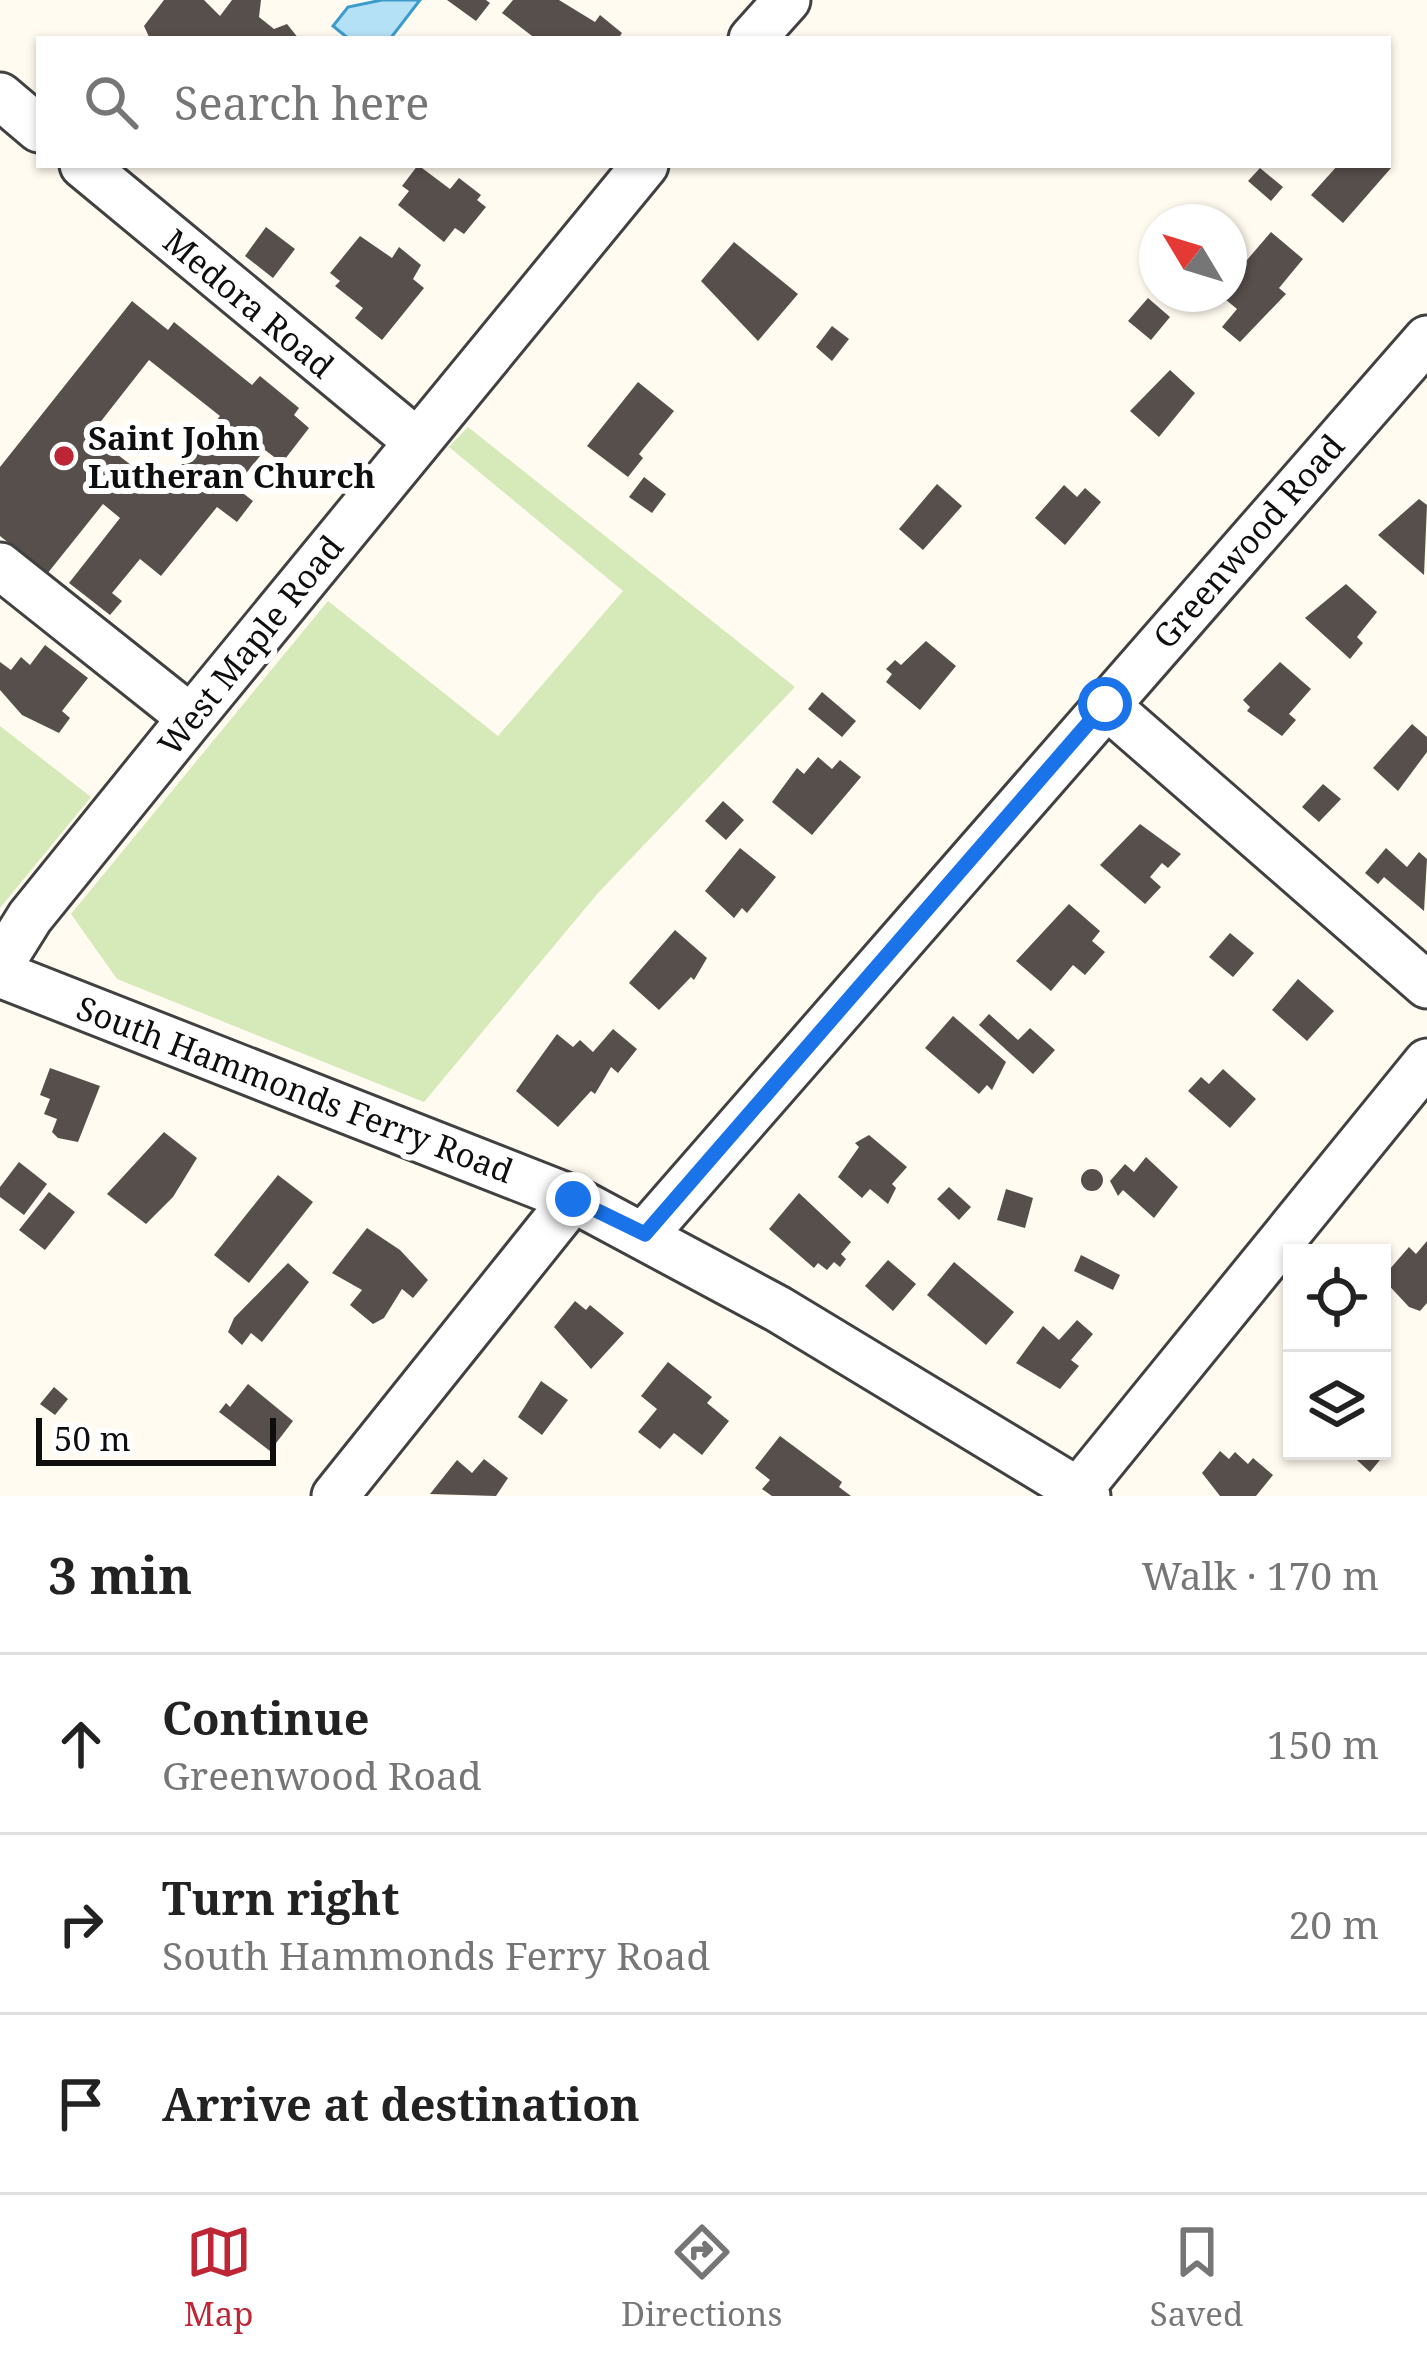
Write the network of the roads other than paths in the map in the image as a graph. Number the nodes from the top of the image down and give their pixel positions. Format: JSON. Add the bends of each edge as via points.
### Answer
{"nodes":[{"id":1,"x":787,"y":0,"type":"edge"},
{"id":2,"x":755,"y":36,"type":"edge"},
{"id":3,"x":0,"y":96,"type":"edge"},
{"id":4,"x":36,"y":126,"type":"edge"},
{"id":5,"x":87,"y":168,"type":"edge"},
{"id":6,"x":643,"y":168,"type":"edge"},
{"id":7,"x":1427,"y":338,"type":"edge"},
{"id":8,"x":416,"y":440,"type":"junction"},
{"id":9,"x":0,"y":566,"type":"edge"},
{"id":10,"x":1105,"y":704,"type":"junction"},
{"id":11,"x":191,"y":718,"type":"junction"},
{"id":12,"x":0,"y":970,"type":"edge"},
{"id":13,"x":1427,"y":985,"type":"edge"},
{"id":14,"x":1427,"y":1062,"type":"edge"},
{"id":15,"x":573,"y":1199,"type":"junction"},
{"id":16,"x":645,"y":1234,"type":"junction"},
{"id":17,"x":1080,"y":1494,"type":"edge"},
{"id":18,"x":335,"y":1496,"type":"edge"}],
"edges":[{"from":1,"to":2,"type":"street"},
{"from":3,"to":4,"type":"street"},
{"from":5,"to":8,"type":"street","name":"Medora Road"},
{"from":6,"to":8,"type":"street","name":"West Maple Road"},
{"from":7,"to":10,"type":"street","name":"Greenwood Road"},
{"from":8,"to":11,"type":"street","name":"West Maple Road"},
{"from":9,"to":11,"type":"street"},
{"from":10,"to":13,"type":"street"},
{"from":10,"to":16,"type":"street","name":"Greenwood Road"},
{"from":11,"to":12,"type":"street","name":"West Maple Road","via":[[30,917]]},
{"from":12,"to":15,"type":"street","name":"South Hammonds Ferry Road"},
{"from":14,"to":17,"type":"street"},
{"from":15,"to":16,"type":"street","name":"South Hammonds Ferry Road"},
{"from":15,"to":18,"type":"street"},
{"from":16,"to":17,"type":"street","name":"South Hammonds Ferry Road"}]}
